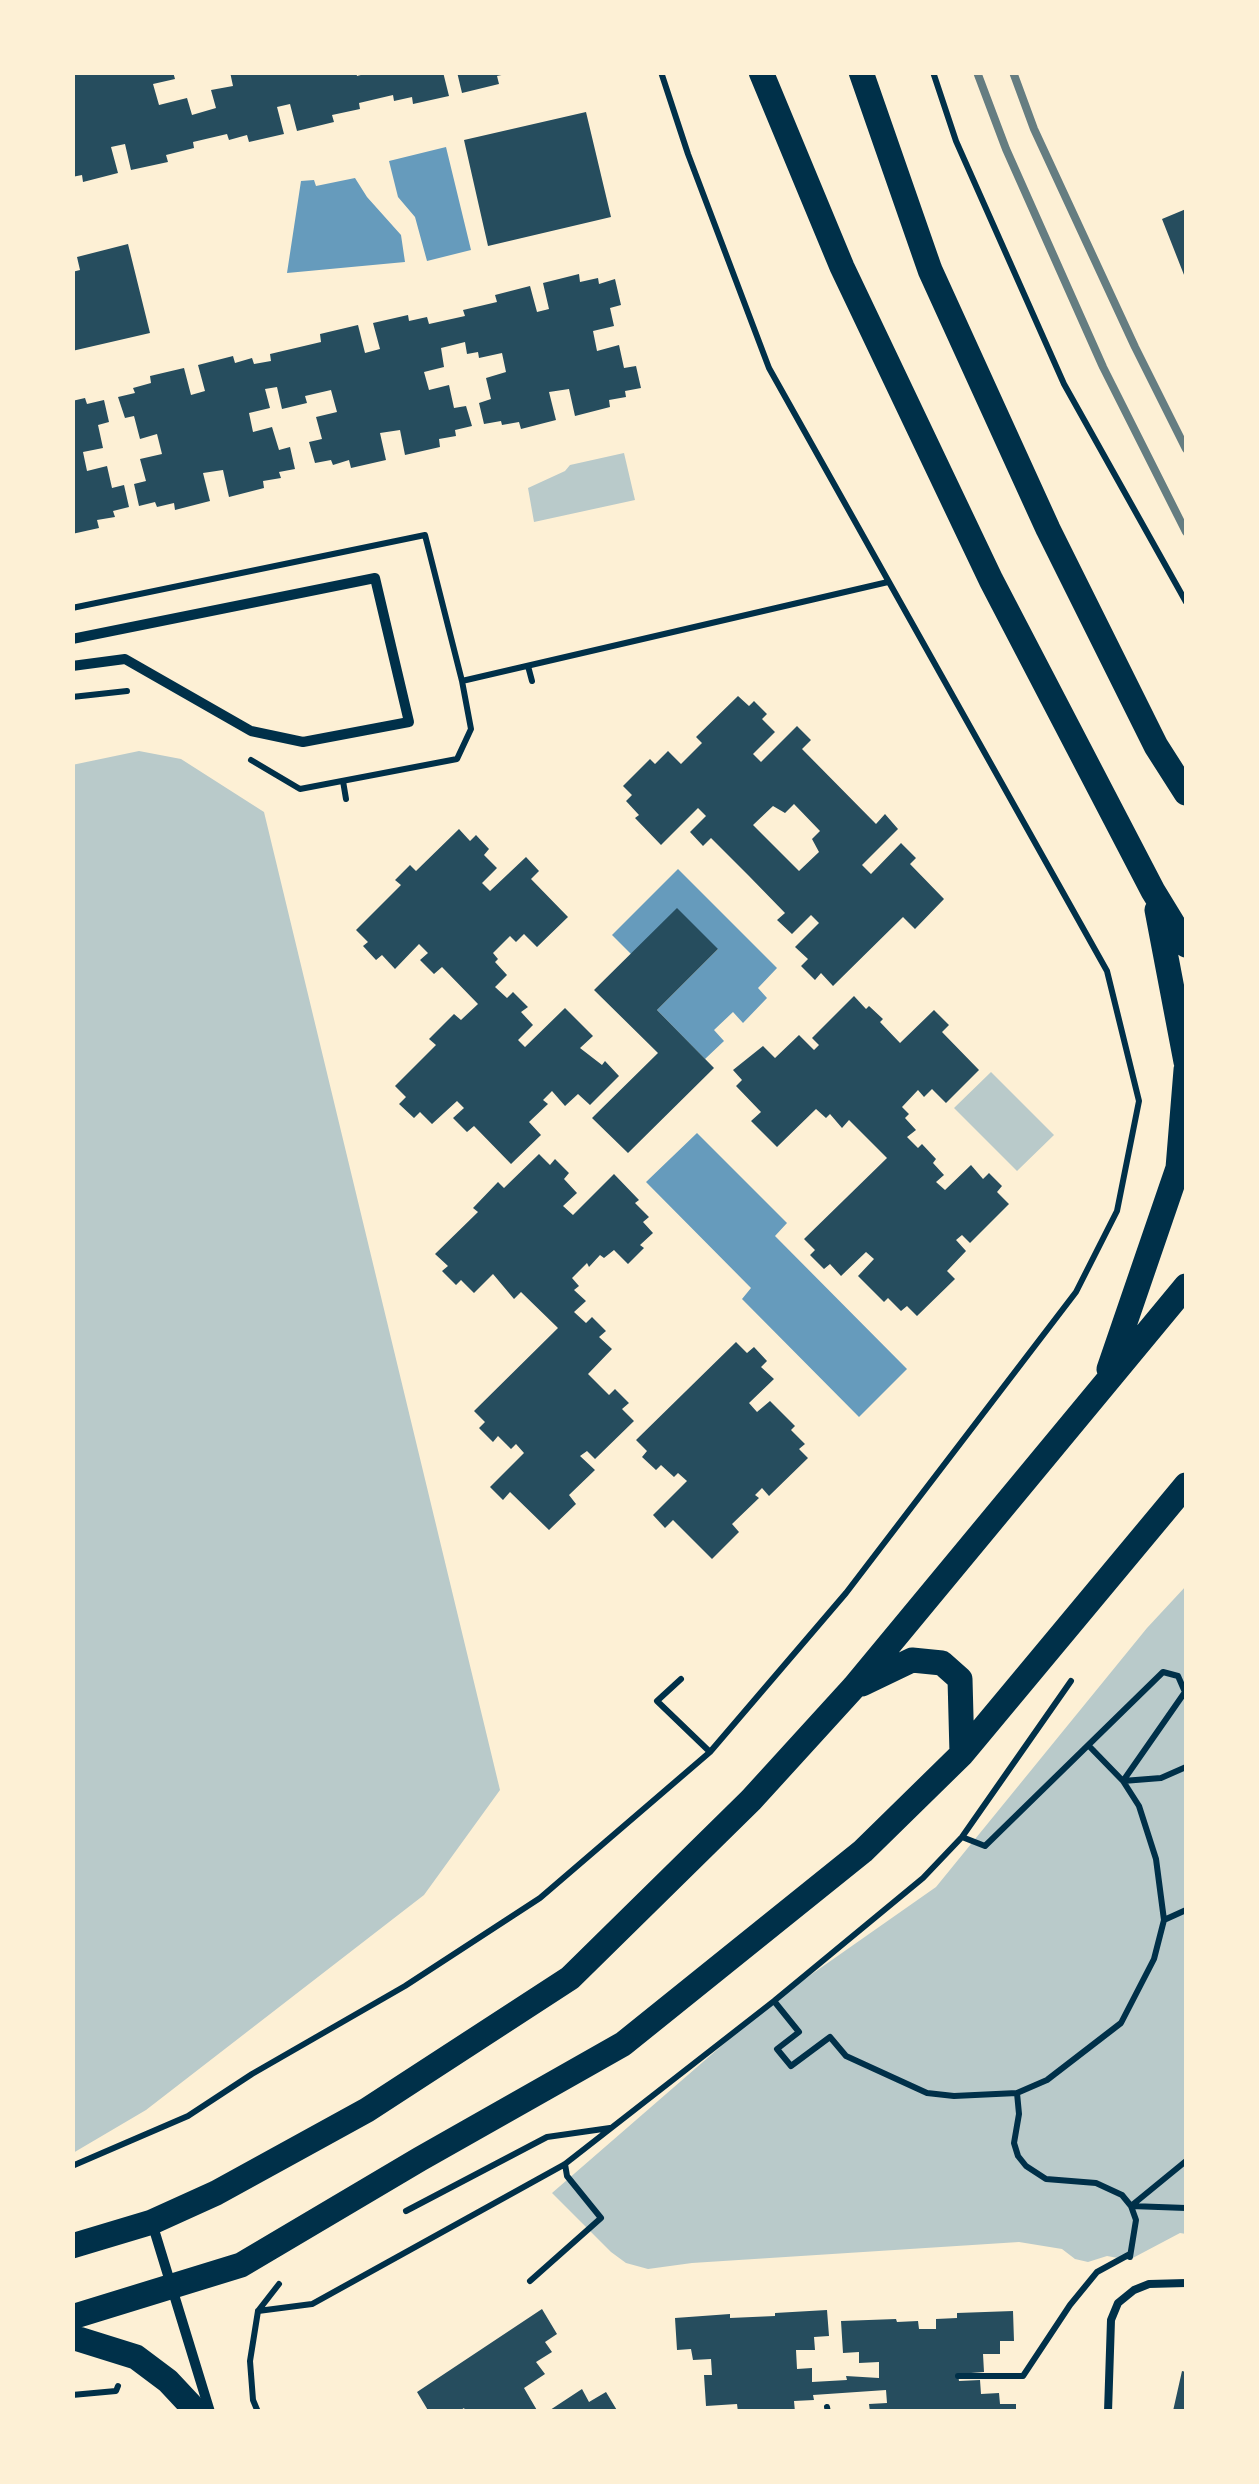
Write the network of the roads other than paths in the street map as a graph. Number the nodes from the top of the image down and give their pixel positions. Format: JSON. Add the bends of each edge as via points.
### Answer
{"nodes":[{"id":1,"x":762,"y":72,"type":"edge"},
{"id":2,"x":861,"y":72,"type":"edge"},
{"id":3,"x":72,"y":640,"type":"edge"},
{"id":4,"x":72,"y":666,"type":"edge"},
{"id":5,"x":1156,"y":746,"type":"junction"},
{"id":6,"x":1186,"y":762,"type":"edge"},
{"id":7,"x":1186,"y":793,"type":"edge"},
{"id":8,"x":1153,"y":890,"type":"junction"},
{"id":9,"x":1186,"y":946,"type":"edge"},
{"id":10,"x":1186,"y":1062,"type":"edge"},
{"id":11,"x":1186,"y":1070,"type":"edge"},
{"id":12,"x":1186,"y":1286,"type":"edge"},
{"id":13,"x":1102,"y":1388,"type":"junction"},
{"id":14,"x":1186,"y":1487,"type":"edge"},
{"id":15,"x":854,"y":1688,"type":"junction"},
{"id":16,"x":962,"y":1754,"type":"junction"},
{"id":17,"x":152,"y":2222,"type":"junction"},
{"id":18,"x":72,"y":2246,"type":"edge"},
{"id":19,"x":1186,"y":2283,"type":"edge"},
{"id":20,"x":172,"y":2287,"type":"junction"},
{"id":21,"x":72,"y":2317,"type":"edge"},
{"id":22,"x":72,"y":2336,"type":"edge"},
{"id":23,"x":197,"y":2412,"type":"edge"},
{"id":24,"x":210,"y":2412,"type":"edge"},
{"id":25,"x":1108,"y":2412,"type":"edge"}],
"edges":[{"from":1,"to":8,"type":"main road","via":[[842,267],[991,580]]},
{"from":2,"to":5,"type":"main road","via":[[930,270]]},
{"from":3,"to":4,"type":"street","via":[[376,578],[410,722],[303,742],[251,731],[125,659]]},
{"from":5,"to":6,"type":"main road"},
{"from":5,"to":7,"type":"main road"},
{"from":8,"to":9,"type":"main road"},
{"from":8,"to":10,"type":"main road"},
{"from":11,"to":13,"type":"main road","via":[[1178,1168]]},
{"from":12,"to":13,"type":"main road"},
{"from":13,"to":15,"type":"main road"},
{"from":14,"to":16,"type":"main road"},
{"from":15,"to":16,"type":"main road","via":[[912,1660],[942,1663],[960,1679]]},
{"from":15,"to":17,"type":"main road","via":[[570,1978],[368,2110]]},
{"from":16,"to":20,"type":"main road","via":[[863,1851],[623,2044],[241,2265]]},
{"from":17,"to":18,"type":"main road"},
{"from":17,"to":20,"type":"street"},
{"from":19,"to":25,"type":"lane","via":[[1149,2284],[1118,2303],[1111,2320]]},
{"from":20,"to":21,"type":"main road"},
{"from":20,"to":24,"type":"street"},
{"from":22,"to":23,"type":"main road","via":[[136,2357]]}]}
